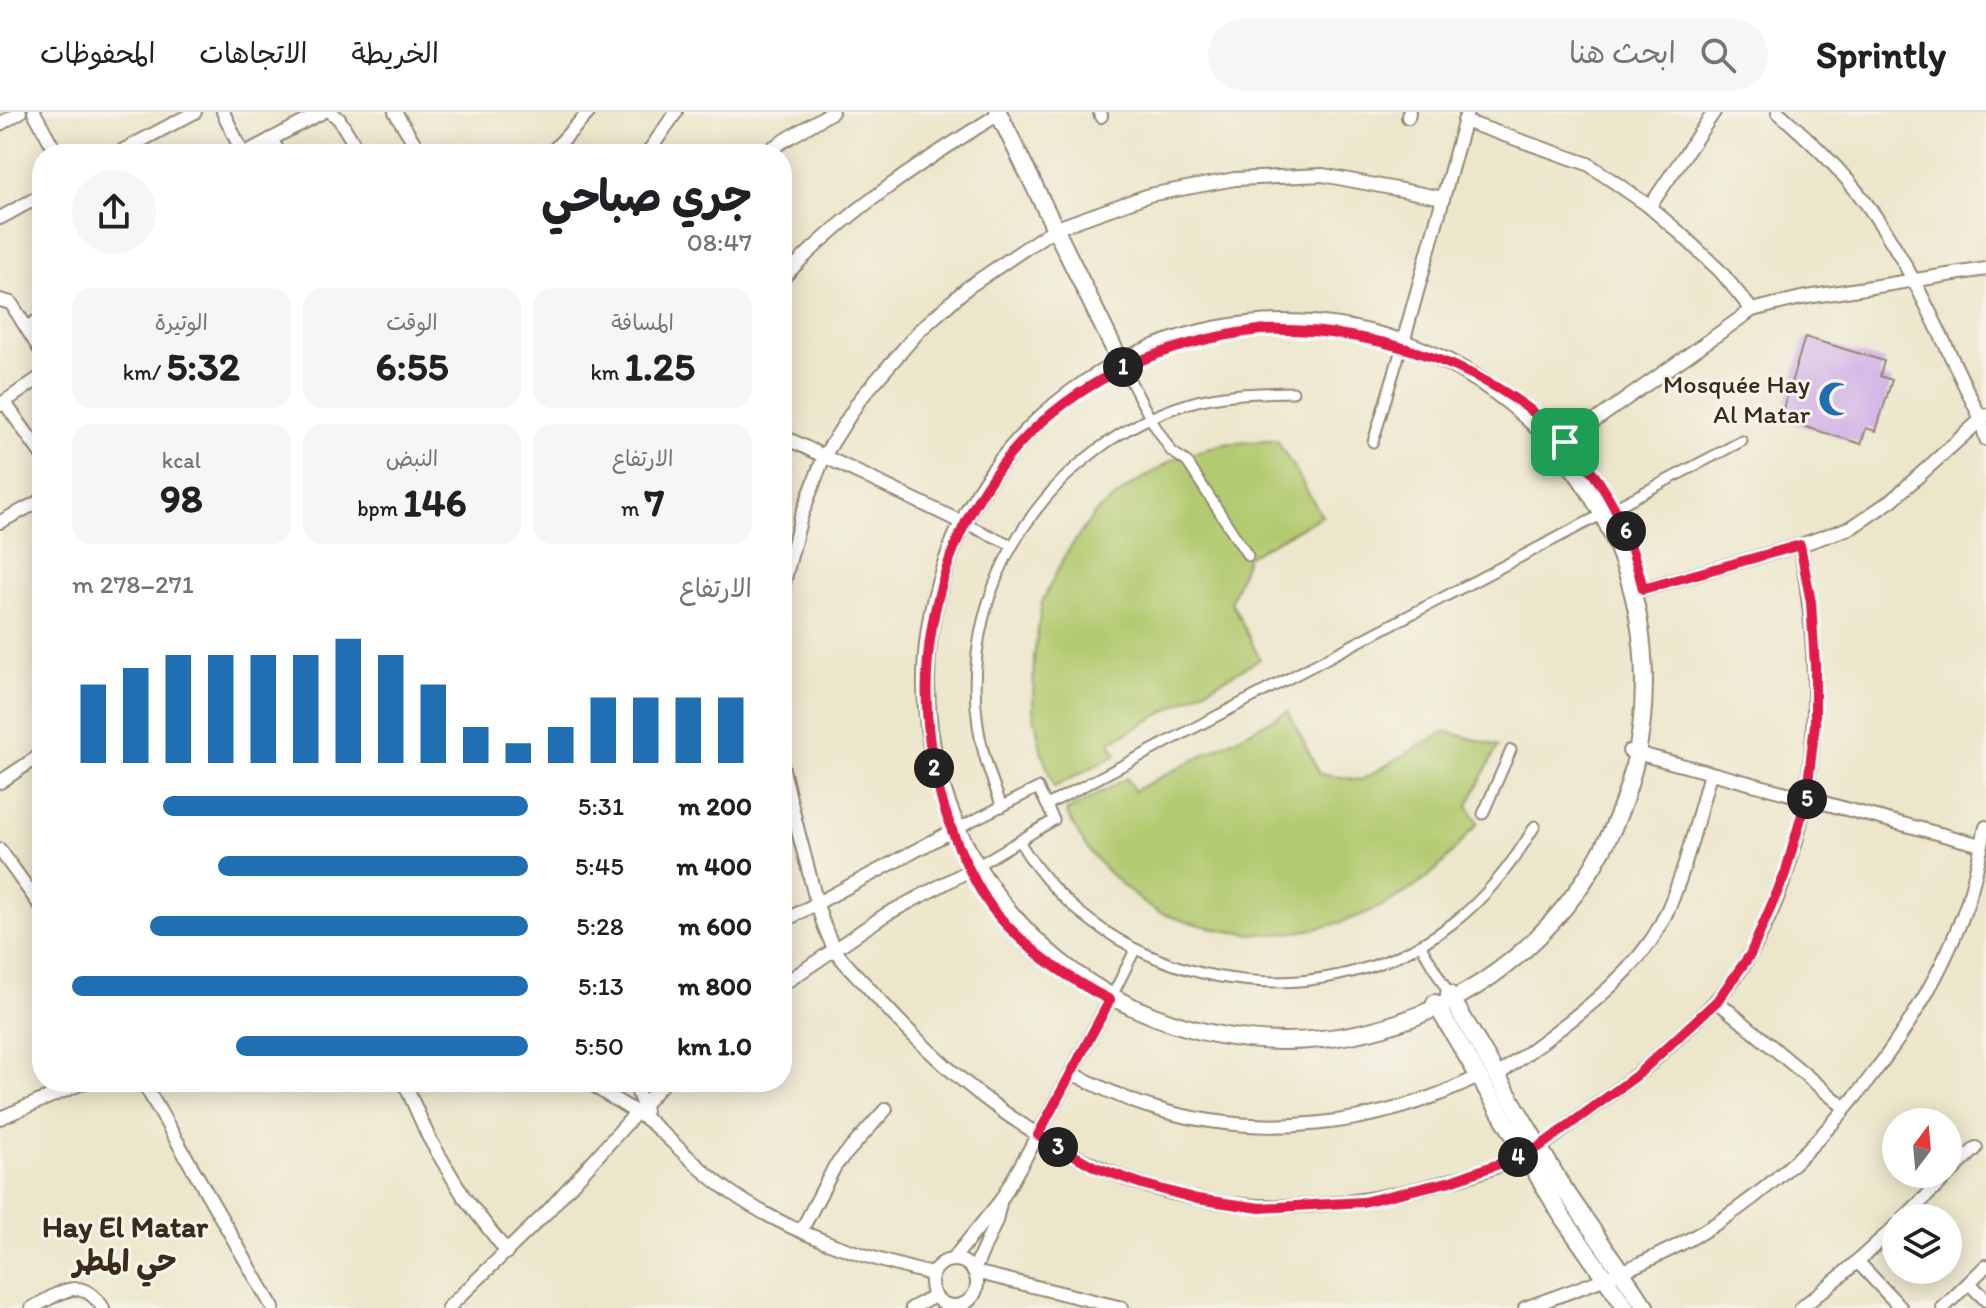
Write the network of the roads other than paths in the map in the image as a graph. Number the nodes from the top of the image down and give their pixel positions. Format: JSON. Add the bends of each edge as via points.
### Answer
{"nodes":[{"id":1,"x":20,"y":112,"type":"edge"},
{"id":2,"x":34,"y":112,"type":"edge"},
{"id":3,"x":195,"y":112,"type":"edge"},
{"id":4,"x":223,"y":112,"type":"edge"},
{"id":5,"x":323,"y":112,"type":"edge"},
{"id":6,"x":331,"y":112,"type":"edge"},
{"id":7,"x":395,"y":112,"type":"edge"},
{"id":8,"x":589,"y":112,"type":"edge"},
{"id":9,"x":676,"y":112,"type":"edge"},
{"id":10,"x":832,"y":112,"type":"edge"},
{"id":11,"x":1714,"y":112,"type":"edge"},
{"id":12,"x":1778,"y":112,"type":"edge"},
{"id":13,"x":999,"y":113,"type":"edge"},
{"id":14,"x":1466,"y":116,"type":"edge"},
{"id":15,"x":0,"y":124,"type":"edge"},
{"id":16,"x":271,"y":139,"type":"junction"},
{"id":17,"x":52,"y":144,"type":"edge"},
{"id":18,"x":135,"y":144,"type":"edge"},
{"id":19,"x":238,"y":144,"type":"edge"},
{"id":20,"x":262,"y":144,"type":"edge"},
{"id":21,"x":274,"y":144,"type":"edge"},
{"id":22,"x":354,"y":144,"type":"edge"},
{"id":23,"x":415,"y":144,"type":"edge"},
{"id":24,"x":559,"y":144,"type":"edge"},
{"id":25,"x":654,"y":144,"type":"edge"},
{"id":26,"x":779,"y":144,"type":"edge"},
{"id":27,"x":1443,"y":198,"type":"junction"},
{"id":28,"x":32,"y":200,"type":"edge"},
{"id":29,"x":1650,"y":206,"type":"junction"},
{"id":30,"x":0,"y":218,"type":"edge"},
{"id":31,"x":1054,"y":229,"type":"junction"},
{"id":32,"x":792,"y":269,"type":"edge"},
{"id":33,"x":1986,"y":269,"type":"edge"},
{"id":34,"x":1913,"y":280,"type":"junction"},
{"id":35,"x":0,"y":300,"type":"edge"},
{"id":36,"x":1752,"y":310,"type":"junction"},
{"id":37,"x":32,"y":324,"type":"edge"},
{"id":38,"x":28,"y":327,"type":"junction"},
{"id":39,"x":32,"y":334,"type":"edge"},
{"id":40,"x":1402,"y":346,"type":"junction"},
{"id":41,"x":1123,"y":367,"type":"junction"},
{"id":42,"x":32,"y":383,"type":"edge"},
{"id":43,"x":1293,"y":392,"type":"dead end"},
{"id":44,"x":2,"y":404,"type":"edge"},
{"id":45,"x":1984,"y":417,"type":"edge"},
{"id":46,"x":1150,"y":418,"type":"junction"},
{"id":47,"x":1986,"y":439,"type":"edge"},
{"id":48,"x":792,"y":441,"type":"edge"},
{"id":49,"x":1742,"y":441,"type":"dead end"},
{"id":50,"x":32,"y":442,"type":"edge"},
{"id":51,"x":1373,"y":442,"type":"dead end"},
{"id":52,"x":1565,"y":442,"type":"junction"},
{"id":53,"x":824,"y":456,"type":"junction"},
{"id":54,"x":32,"y":505,"type":"edge"},
{"id":55,"x":1614,"y":507,"type":"junction"},
{"id":56,"x":0,"y":522,"type":"edge"},
{"id":57,"x":965,"y":524,"type":"junction"},
{"id":58,"x":1012,"y":545,"type":"junction"},
{"id":59,"x":1800,"y":545,"type":"junction"},
{"id":60,"x":792,"y":552,"type":"edge"},
{"id":61,"x":1248,"y":556,"type":"dead end"},
{"id":62,"x":1643,"y":589,"type":"junction"},
{"id":63,"x":1511,"y":750,"type":"dead end"},
{"id":64,"x":1629,"y":751,"type":"junction"},
{"id":65,"x":32,"y":761,"type":"edge"},
{"id":66,"x":1710,"y":774,"type":"junction"},
{"id":67,"x":0,"y":782,"type":"edge"},
{"id":68,"x":1806,"y":800,"type":"junction"},
{"id":69,"x":792,"y":805,"type":"edge"},
{"id":70,"x":1047,"y":805,"type":"junction"},
{"id":71,"x":1002,"y":807,"type":"junction"},
{"id":72,"x":1483,"y":814,"type":"dead end"},
{"id":73,"x":1535,"y":826,"type":"dead end"},
{"id":74,"x":1986,"y":827,"type":"edge"},
{"id":75,"x":952,"y":831,"type":"junction"},
{"id":76,"x":1019,"y":841,"type":"junction"},
{"id":77,"x":1981,"y":845,"type":"junction"},
{"id":78,"x":0,"y":850,"type":"edge"},
{"id":79,"x":970,"y":870,"type":"junction"},
{"id":80,"x":32,"y":894,"type":"edge"},
{"id":81,"x":817,"y":905,"type":"junction"},
{"id":82,"x":792,"y":917,"type":"edge"},
{"id":83,"x":1420,"y":944,"type":"junction"},
{"id":84,"x":834,"y":949,"type":"junction"},
{"id":85,"x":1135,"y":950,"type":"junction"},
{"id":86,"x":792,"y":978,"type":"edge"},
{"id":87,"x":1442,"y":999,"type":"junction"},
{"id":88,"x":1110,"y":1000,"type":"junction"},
{"id":89,"x":1717,"y":1001,"type":"junction"},
{"id":90,"x":1071,"y":1073,"type":"junction"},
{"id":91,"x":1497,"y":1076,"type":"junction"},
{"id":92,"x":1478,"y":1077,"type":"junction"},
{"id":93,"x":61,"y":1092,"type":"edge"},
{"id":94,"x":149,"y":1092,"type":"edge"},
{"id":95,"x":408,"y":1092,"type":"edge"},
{"id":96,"x":603,"y":1092,"type":"edge"},
{"id":97,"x":636,"y":1092,"type":"edge"},
{"id":98,"x":655,"y":1092,"type":"edge"},
{"id":99,"x":1844,"y":1107,"type":"junction"},
{"id":100,"x":639,"y":1109,"type":"junction"},
{"id":101,"x":886,"y":1109,"type":"dead end"},
{"id":102,"x":0,"y":1118,"type":"edge"},
{"id":103,"x":1038,"y":1135,"type":"junction"},
{"id":104,"x":1976,"y":1148,"type":"dead end"},
{"id":105,"x":1531,"y":1151,"type":"junction"},
{"id":106,"x":1001,"y":1200,"type":"junction"},
{"id":107,"x":1918,"y":1204,"type":"edge"},
{"id":108,"x":801,"y":1231,"type":"junction"},
{"id":109,"x":1882,"y":1239,"type":"edge"},
{"id":110,"x":507,"y":1252,"type":"junction"},
{"id":111,"x":953,"y":1259,"type":"junction"},
{"id":112,"x":1857,"y":1261,"type":"junction"},
{"id":113,"x":1986,"y":1266,"type":"edge"},
{"id":114,"x":975,"y":1271,"type":"junction"},
{"id":115,"x":932,"y":1274,"type":"junction"},
{"id":116,"x":1612,"y":1276,"type":"junction"},
{"id":117,"x":1969,"y":1283,"type":"junction"},
{"id":118,"x":935,"y":1296,"type":"junction"},
{"id":119,"x":1986,"y":1300,"type":"edge"},
{"id":120,"x":970,"y":1305,"type":"edge"},
{"id":121,"x":1803,"y":1307,"type":"edge"},
{"id":122,"x":32,"y":1308,"type":"edge"},
{"id":123,"x":103,"y":1308,"type":"edge"},
{"id":124,"x":273,"y":1308,"type":"edge"},
{"id":125,"x":448,"y":1308,"type":"edge"},
{"id":126,"x":912,"y":1308,"type":"edge"},
{"id":127,"x":1122,"y":1308,"type":"edge"},
{"id":128,"x":1525,"y":1308,"type":"edge"},
{"id":129,"x":1626,"y":1308,"type":"edge"},
{"id":130,"x":1646,"y":1308,"type":"edge"},
{"id":131,"x":1901,"y":1308,"type":"edge"},
{"id":132,"x":1943,"y":1308,"type":"edge"}],
"edges":[{"from":1,"to":15,"type":"street"},
{"from":2,"to":17,"type":"street"},
{"from":3,"to":18,"type":"street"},
{"from":4,"to":19,"type":"street"},
{"from":5,"to":16,"type":"street"},
{"from":6,"to":22,"type":"street"},
{"from":7,"to":23,"type":"street"},
{"from":8,"to":24,"type":"street"},
{"from":9,"to":25,"type":"street"},
{"from":10,"to":26,"type":"street"},
{"from":11,"to":29,"type":"street"},
{"from":12,"to":34,"type":"street","via":[[1833,162],[1869,207]]},
{"from":13,"to":31,"type":"street"},
{"from":13,"to":32,"type":"street","via":[[845,218]]},
{"from":14,"to":27,"type":"street"},
{"from":14,"to":29,"type":"street","via":[[1588,164]]},
{"from":16,"to":20,"type":"street"},
{"from":16,"to":21,"type":"street"},
{"from":27,"to":31,"type":"street","via":[[1323,175],[1235,179],[1149,195]]},
{"from":27,"to":40,"type":"street"},
{"from":28,"to":30,"type":"street"},
{"from":29,"to":36,"type":"street","via":[[1721,272]]},
{"from":31,"to":41,"type":"street"},
{"from":31,"to":53,"type":"street","via":[[967,288],[920,330],[860,399]]},
{"from":33,"to":34,"type":"street"},
{"from":34,"to":36,"type":"street"},
{"from":34,"to":45,"type":"street"},
{"from":35,"to":38,"type":"street","via":[[9,301]]},
{"from":36,"to":52,"type":"street"},
{"from":37,"to":38,"type":"street"},
{"from":38,"to":39,"type":"street"},
{"from":40,"to":41,"type":"street","via":[[1343,333],[1259,330],[1180,345]]},
{"from":40,"to":51,"type":"street"},
{"from":40,"to":52,"type":"street","via":[[1486,382]]},
{"from":41,"to":46,"type":"street"},
{"from":41,"to":57,"type":"street","via":[[1077,394],[1031,432],[998,470]]},
{"from":42,"to":44,"type":"street"},
{"from":43,"to":46,"type":"street","via":[[1229,395]]},
{"from":44,"to":50,"type":"street"},
{"from":45,"to":47,"type":"street"},
{"from":45,"to":59,"type":"street","via":[[1872,515]]},
{"from":46,"to":58,"type":"street","via":[[1103,444],[1068,473]]},
{"from":46,"to":61,"type":"street","via":[[1171,451],[1187,462]]},
{"from":48,"to":53,"type":"street"},
{"from":49,"to":55,"type":"street"},
{"from":52,"to":55,"type":"street"},
{"from":53,"to":57,"type":"street"},
{"from":53,"to":60,"type":"street"},
{"from":54,"to":56,"type":"street"},
{"from":55,"to":62,"type":"street"},
{"from":55,"to":70,"type":"street"},
{"from":57,"to":58,"type":"street"},
{"from":57,"to":75,"type":"street","via":[[934,611],[926,678],[930,745]]},
{"from":58,"to":71,"type":"street","via":[[993,587],[976,677],[981,738]]},
{"from":59,"to":62,"type":"street"},
{"from":59,"to":68,"type":"street","via":[[1815,665]]},
{"from":62,"to":64,"type":"street","via":[[1647,666]]},
{"from":63,"to":72,"type":"street"},
{"from":64,"to":66,"type":"street"},
{"from":64,"to":87,"type":"street","via":[[1612,815],[1577,884],[1523,945]]},
{"from":65,"to":67,"type":"street"},
{"from":66,"to":68,"type":"street"},
{"from":66,"to":91,"type":"street","via":[[1672,900],[1652,940],[1622,978]]},
{"from":68,"to":77,"type":"street"},
{"from":68,"to":89,"type":"street","via":[[1768,919]]},
{"from":69,"to":81,"type":"street"},
{"from":70,"to":71,"type":"street","via":[[1038,788]]},
{"from":70,"to":76,"type":"street","via":[[1054,820]]},
{"from":71,"to":75,"type":"street"},
{"from":73,"to":83,"type":"street","via":[[1491,888]]},
{"from":74,"to":77,"type":"street"},
{"from":75,"to":79,"type":"street"},
{"from":75,"to":81,"type":"street"},
{"from":76,"to":79,"type":"street"},
{"from":76,"to":85,"type":"street","via":[[1057,890],[1093,923]]},
{"from":77,"to":99,"type":"street","via":[[1967,902],[1928,992]]},
{"from":78,"to":80,"type":"street"},
{"from":79,"to":84,"type":"street"},
{"from":79,"to":88,"type":"street","via":[[994,910],[1033,949]]},
{"from":81,"to":82,"type":"street"},
{"from":81,"to":84,"type":"street"},
{"from":83,"to":85,"type":"street","via":[[1366,969],[1319,980],[1271,983],[1224,979]]},
{"from":83,"to":87,"type":"street"},
{"from":84,"to":86,"type":"street"},
{"from":84,"to":103,"type":"street","via":[[924,1047]]},
{"from":85,"to":88,"type":"street"},
{"from":87,"to":88,"type":"street","via":[[1353,1030],[1265,1039],[1180,1027]]},
{"from":87,"to":91,"type":"street"},
{"from":87,"to":92,"type":"street"},
{"from":88,"to":90,"type":"street"},
{"from":89,"to":99,"type":"street"},
{"from":89,"to":105,"type":"street","via":[[1636,1076]]},
{"from":90,"to":92,"type":"street","via":[[1151,1108],[1203,1120],[1278,1127],[1383,1111]]},
{"from":90,"to":103,"type":"street"},
{"from":91,"to":105,"type":"street"},
{"from":92,"to":105,"type":"street"},
{"from":93,"to":102,"type":"street"},
{"from":94,"to":124,"type":"street"},
{"from":95,"to":110,"type":"street","via":[[464,1197]]},
{"from":96,"to":100,"type":"street"},
{"from":97,"to":100,"type":"street"},
{"from":98,"to":100,"type":"street"},
{"from":99,"to":116,"type":"street","via":[[1780,1176],[1721,1221]]},
{"from":100,"to":108,"type":"street","via":[[727,1190]]},
{"from":100,"to":110,"type":"street"},
{"from":101,"to":108,"type":"street","via":[[835,1166]]},
{"from":103,"to":105,"type":"street","via":[[1095,1167],[1142,1184],[1260,1208],[1363,1202],[1451,1181]]},
{"from":103,"to":106,"type":"street"},
{"from":104,"to":107,"type":"street"},
{"from":105,"to":116,"type":"street"},
{"from":106,"to":111,"type":"street"},
{"from":106,"to":114,"type":"street"},
{"from":108,"to":115,"type":"street"},
{"from":109,"to":112,"type":"street"},
{"from":110,"to":125,"type":"street"},
{"from":111,"to":114,"type":"street"},
{"from":111,"to":115,"type":"street"},
{"from":112,"to":121,"type":"street"},
{"from":112,"to":131,"type":"street"},
{"from":113,"to":117,"type":"street"},
{"from":114,"to":120,"type":"street","via":[[977,1287]]},
{"from":114,"to":127,"type":"street"},
{"from":115,"to":118,"type":"street"},
{"from":116,"to":128,"type":"street"},
{"from":116,"to":129,"type":"street"},
{"from":116,"to":130,"type":"street"},
{"from":117,"to":119,"type":"street"},
{"from":117,"to":132,"type":"street"},
{"from":118,"to":120,"type":"street","via":[[947,1305]]},
{"from":118,"to":126,"type":"street"},
{"from":122,"to":123,"type":"street","via":[[76,1288],[87,1290]]}]}
